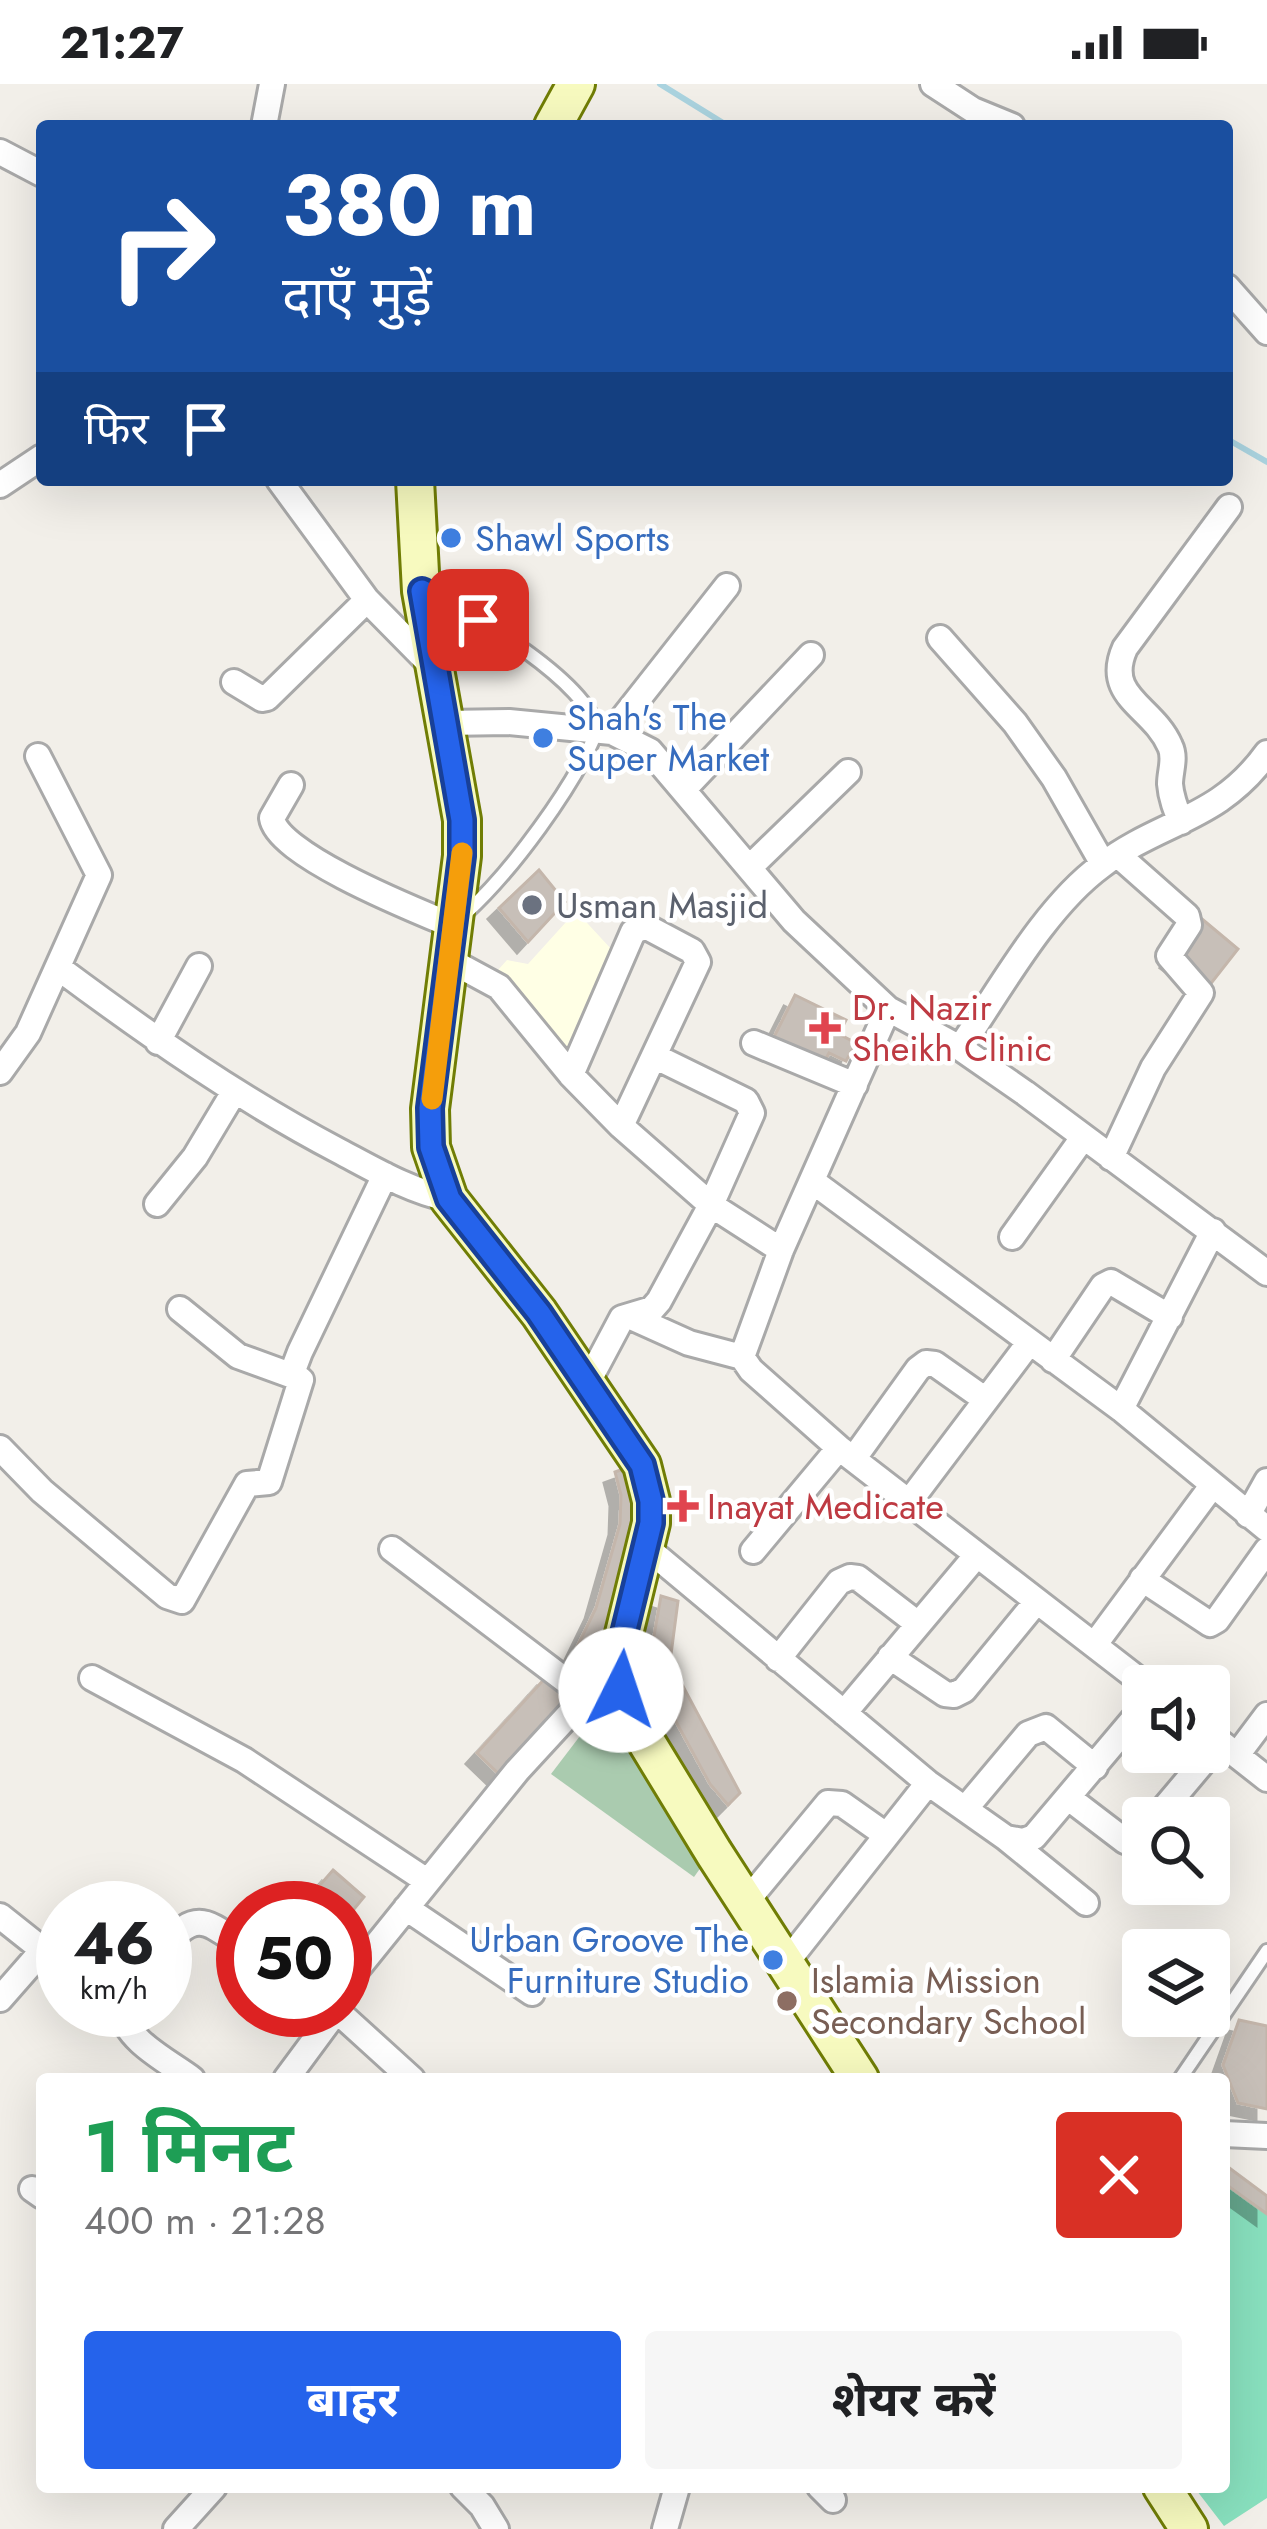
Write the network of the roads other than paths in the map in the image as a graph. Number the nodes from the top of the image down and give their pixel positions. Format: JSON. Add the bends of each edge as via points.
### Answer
{"nodes":[{"id":1,"x":272,"y":84,"type":"edge"},
{"id":2,"x":576,"y":84,"type":"edge"},
{"id":3,"x":933,"y":84,"type":"edge"},
{"id":4,"x":265,"y":120,"type":"edge"},
{"id":5,"x":556,"y":120,"type":"edge"},
{"id":6,"x":997,"y":120,"type":"edge"},
{"id":7,"x":0,"y":152,"type":"edge"},
{"id":8,"x":36,"y":171,"type":"edge"},
{"id":9,"x":1233,"y":294,"type":"edge"},
{"id":10,"x":1267,"y":332,"type":"edge"},
{"id":11,"x":36,"y":461,"type":"edge"},
{"id":12,"x":0,"y":485,"type":"edge"},
{"id":13,"x":283,"y":486,"type":"edge"},
{"id":14,"x":415,"y":486,"type":"edge"},
{"id":15,"x":1229,"y":507,"type":"dead end"},
{"id":16,"x":727,"y":586,"type":"dead end"},
{"id":17,"x":422,"y":591,"type":"junction"},
{"id":18,"x":367,"y":600,"type":"junction"},
{"id":19,"x":940,"y":638,"type":"dead end"},
{"id":20,"x":811,"y":656,"type":"dead end"},
{"id":21,"x":433,"y":668,"type":"junction"},
{"id":22,"x":234,"y":682,"type":"dead end"},
{"id":23,"x":445,"y":723,"type":"junction"},
{"id":24,"x":604,"y":732,"type":"junction"},
{"id":25,"x":1267,"y":753,"type":"edge"},
{"id":26,"x":38,"y":757,"type":"dead end"},
{"id":27,"x":848,"y":772,"type":"dead end"},
{"id":28,"x":291,"y":784,"type":"dead end"},
{"id":29,"x":684,"y":789,"type":"junction"},
{"id":30,"x":1181,"y":822,"type":"junction"},
{"id":31,"x":1110,"y":859,"type":"junction"},
{"id":32,"x":751,"y":866,"type":"junction"},
{"id":33,"x":450,"y":943,"type":"junction"},
{"id":34,"x":199,"y":966,"type":"dead end"},
{"id":35,"x":60,"y":969,"type":"junction"},
{"id":36,"x":888,"y":1009,"type":"junction"},
{"id":37,"x":158,"y":1042,"type":"junction"},
{"id":38,"x":754,"y":1043,"type":"dead end"},
{"id":39,"x":959,"y":1048,"type":"junction"},
{"id":40,"x":656,"y":1057,"type":"junction"},
{"id":41,"x":4,"y":1060,"type":"edge"},
{"id":42,"x":571,"y":1075,"type":"junction"},
{"id":43,"x":855,"y":1085,"type":"junction"},
{"id":44,"x":234,"y":1092,"type":"junction"},
{"id":45,"x":620,"y":1126,"type":"junction"},
{"id":46,"x":1082,"y":1138,"type":"junction"},
{"id":47,"x":1111,"y":1158,"type":"junction"},
{"id":48,"x":386,"y":1175,"type":"junction"},
{"id":49,"x":812,"y":1181,"type":"junction"},
{"id":50,"x":449,"y":1199,"type":"junction"},
{"id":51,"x":157,"y":1204,"type":"dead end"},
{"id":52,"x":712,"y":1205,"type":"junction"},
{"id":53,"x":1213,"y":1232,"type":"junction"},
{"id":54,"x":1012,"y":1237,"type":"dead end"},
{"id":55,"x":781,"y":1250,"type":"junction"},
{"id":56,"x":1267,"y":1273,"type":"edge"},
{"id":57,"x":180,"y":1309,"type":"dead end"},
{"id":58,"x":629,"y":1316,"type":"junction"},
{"id":59,"x":1170,"y":1317,"type":"junction"},
{"id":60,"x":1029,"y":1343,"type":"junction"},
{"id":61,"x":742,"y":1357,"type":"junction"},
{"id":62,"x":1053,"y":1360,"type":"junction"},
{"id":63,"x":293,"y":1376,"type":"junction"},
{"id":64,"x":588,"y":1382,"type":"junction"},
{"id":65,"x":986,"y":1400,"type":"junction"},
{"id":66,"x":1120,"y":1409,"type":"junction"},
{"id":67,"x":0,"y":1448,"type":"edge"},
{"id":68,"x":846,"y":1453,"type":"junction"},
{"id":69,"x":1267,"y":1480,"type":"edge"},
{"id":70,"x":1212,"y":1486,"type":"junction"},
{"id":71,"x":909,"y":1502,"type":"junction"},
{"id":72,"x":1258,"y":1522,"type":"edge"},
{"id":73,"x":392,"y":1549,"type":"dead end"},
{"id":74,"x":648,"y":1549,"type":"junction"},
{"id":75,"x":1267,"y":1550,"type":"edge"},
{"id":76,"x":753,"y":1551,"type":"dead end"},
{"id":77,"x":976,"y":1556,"type":"junction"},
{"id":78,"x":1142,"y":1579,"type":"junction"},
{"id":79,"x":1037,"y":1601,"type":"junction"},
{"id":80,"x":918,"y":1624,"type":"junction"},
{"id":81,"x":1095,"y":1644,"type":"junction"},
{"id":82,"x":890,"y":1658,"type":"junction"},
{"id":83,"x":778,"y":1659,"type":"junction"},
{"id":84,"x":1122,"y":1665,"type":"edge"},
{"id":85,"x":619,"y":1673,"type":"junction"},
{"id":86,"x":92,"y":1678,"type":"dead end"},
{"id":87,"x":586,"y":1696,"type":"junction"},
{"id":88,"x":844,"y":1714,"type":"junction"},
{"id":89,"x":1267,"y":1715,"type":"edge"},
{"id":90,"x":1122,"y":1734,"type":"edge"},
{"id":91,"x":1230,"y":1738,"type":"edge"},
{"id":92,"x":1230,"y":1749,"type":"edge"},
{"id":93,"x":1095,"y":1767,"type":"junction"},
{"id":94,"x":1196,"y":1773,"type":"edge"},
{"id":95,"x":1267,"y":1778,"type":"edge"},
{"id":96,"x":928,"y":1783,"type":"junction"},
{"id":97,"x":1174,"y":1797,"type":"edge"},
{"id":98,"x":1070,"y":1799,"type":"junction"},
{"id":99,"x":965,"y":1809,"type":"junction"},
{"id":100,"x":886,"y":1835,"type":"junction"},
{"id":101,"x":1006,"y":1838,"type":"junction"},
{"id":102,"x":1122,"y":1839,"type":"edge"},
{"id":103,"x":427,"y":1881,"type":"junction"},
{"id":104,"x":746,"y":1902,"type":"junction"},
{"id":105,"x":1086,"y":1903,"type":"dead end"},
{"id":106,"x":406,"y":1908,"type":"junction"},
{"id":107,"x":0,"y":1916,"type":"edge"},
{"id":108,"x":36,"y":1945,"type":"edge"},
{"id":109,"x":372,"y":1950,"type":"edge"},
{"id":110,"x":1267,"y":1951,"type":"edge"},
{"id":111,"x":786,"y":1963,"type":"junction"},
{"id":112,"x":36,"y":1971,"type":"edge"},
{"id":113,"x":532,"y":1993,"type":"dead end"},
{"id":114,"x":0,"y":1999,"type":"edge"},
{"id":115,"x":139,"y":2037,"type":"edge"},
{"id":116,"x":317,"y":2037,"type":"edge"},
{"id":117,"x":366,"y":2037,"type":"edge"},
{"id":118,"x":184,"y":2073,"type":"edge"},
{"id":119,"x":290,"y":2073,"type":"edge"},
{"id":120,"x":405,"y":2073,"type":"edge"},
{"id":121,"x":856,"y":2073,"type":"edge"},
{"id":122,"x":1184,"y":2073,"type":"edge"},
{"id":123,"x":1230,"y":2134,"type":"edge"},
{"id":124,"x":1267,"y":2136,"type":"edge"},
{"id":125,"x":209,"y":2493,"type":"edge"},
{"id":126,"x":470,"y":2493,"type":"edge"},
{"id":127,"x":675,"y":2493,"type":"edge"},
{"id":128,"x":1166,"y":2493,"type":"edge"},
{"id":129,"x":176,"y":2529,"type":"edge"},
{"id":130,"x":496,"y":2529,"type":"edge"},
{"id":131,"x":665,"y":2529,"type":"edge"},
{"id":132,"x":1189,"y":2529,"type":"edge"}],
"edges":[{"from":1,"to":4,"type":"street"},
{"from":2,"to":5,"type":"main road"},
{"from":3,"to":6,"type":"street"},
{"from":7,"to":8,"type":"street"},
{"from":9,"to":10,"type":"street"},
{"from":11,"to":12,"type":"street"},
{"from":13,"to":18,"type":"street"},
{"from":14,"to":17,"type":"main road"},
{"from":15,"to":30,"type":"street","via":[[1116,667],[1174,753],[1170,787]]},
{"from":16,"to":24,"type":"street"},
{"from":17,"to":21,"type":"main road"},
{"from":17,"to":24,"type":"lane","via":[[549,669]]},
{"from":18,"to":21,"type":"street"},
{"from":18,"to":22,"type":"street","via":[[267,698]]},
{"from":19,"to":31,"type":"street","via":[[1016,723]]},
{"from":20,"to":29,"type":"street"},
{"from":21,"to":23,"type":"main road"},
{"from":23,"to":24,"type":"street"},
{"from":23,"to":33,"type":"main road","via":[[462,820]]},
{"from":24,"to":29,"type":"street","via":[[650,751]]},
{"from":24,"to":33,"type":"lane"},
{"from":25,"to":30,"type":"street","via":[[1228,798]]},
{"from":26,"to":35,"type":"street","via":[[99,875]]},
{"from":27,"to":32,"type":"street"},
{"from":28,"to":33,"type":"street","via":[[272,818],[276,832]]},
{"from":29,"to":32,"type":"street"},
{"from":30,"to":31,"type":"street"},
{"from":31,"to":39,"type":"street","via":[[1061,905]]},
{"from":31,"to":47,"type":"street","via":[[1187,916],[1190,925],[1169,956],[1201,993],[1153,1068]]},
{"from":32,"to":36,"type":"street","via":[[794,921]]},
{"from":33,"to":42,"type":"street","via":[[499,986]]},
{"from":33,"to":50,"type":"main road","via":[[430,1108],[431,1147]]},
{"from":34,"to":37,"type":"street"},
{"from":35,"to":37,"type":"street"},
{"from":35,"to":41,"type":"street"},
{"from":36,"to":39,"type":"street"},
{"from":36,"to":43,"type":"street"},
{"from":37,"to":44,"type":"street"},
{"from":38,"to":43,"type":"street"},
{"from":39,"to":46,"type":"street"},
{"from":40,"to":42,"type":"street","via":[[698,962],[645,926],[633,932]]},
{"from":40,"to":45,"type":"street"},
{"from":40,"to":52,"type":"street","via":[[751,1106]]},
{"from":42,"to":45,"type":"street"},
{"from":43,"to":49,"type":"street"},
{"from":44,"to":48,"type":"street"},
{"from":44,"to":51,"type":"street"},
{"from":45,"to":52,"type":"street"},
{"from":46,"to":47,"type":"street"},
{"from":46,"to":54,"type":"street"},
{"from":47,"to":53,"type":"street"},
{"from":48,"to":50,"type":"street"},
{"from":48,"to":63,"type":"street"},
{"from":49,"to":55,"type":"street"},
{"from":49,"to":60,"type":"street"},
{"from":50,"to":64,"type":"main road"},
{"from":52,"to":55,"type":"street"},
{"from":52,"to":58,"type":"street","via":[[659,1301]]},
{"from":53,"to":56,"type":"street"},
{"from":53,"to":59,"type":"street"},
{"from":55,"to":61,"type":"street"},
{"from":57,"to":63,"type":"street","via":[[238,1356]]},
{"from":58,"to":61,"type":"street"},
{"from":58,"to":64,"type":"street"},
{"from":59,"to":62,"type":"street","via":[[1111,1282]]},
{"from":59,"to":66,"type":"street"},
{"from":60,"to":62,"type":"street"},
{"from":60,"to":65,"type":"street"},
{"from":61,"to":68,"type":"street"},
{"from":62,"to":66,"type":"street"},
{"from":63,"to":67,"type":"street","via":[[302,1380],[269,1482],[247,1484],[182,1601]]},
{"from":64,"to":74,"type":"main road","via":[[642,1465],[651,1501]]},
{"from":65,"to":68,"type":"street","via":[[926,1363]]},
{"from":65,"to":71,"type":"street"},
{"from":66,"to":70,"type":"street"},
{"from":68,"to":71,"type":"street"},
{"from":68,"to":76,"type":"street"},
{"from":69,"to":72,"type":"street"},
{"from":70,"to":72,"type":"street"},
{"from":70,"to":78,"type":"street"},
{"from":71,"to":77,"type":"street"},
{"from":73,"to":87,"type":"street"},
{"from":74,"to":83,"type":"street"},
{"from":74,"to":85,"type":"main road"},
{"from":75,"to":78,"type":"street","via":[[1210,1624]]},
{"from":77,"to":79,"type":"street"},
{"from":77,"to":80,"type":"street"},
{"from":78,"to":81,"type":"street"},
{"from":79,"to":81,"type":"street"},
{"from":79,"to":82,"type":"street","via":[[954,1695]]},
{"from":80,"to":82,"type":"street"},
{"from":80,"to":83,"type":"street","via":[[850,1576]]},
{"from":81,"to":84,"type":"street"},
{"from":82,"to":88,"type":"street"},
{"from":83,"to":88,"type":"street"},
{"from":85,"to":87,"type":"street"},
{"from":85,"to":104,"type":"main road","via":[[633,1720]]},
{"from":86,"to":103,"type":"street","via":[[244,1760]]},
{"from":87,"to":103,"type":"street"},
{"from":88,"to":96,"type":"street"},
{"from":89,"to":91,"type":"street"},
{"from":90,"to":93,"type":"street"},
{"from":92,"to":95,"type":"street"},
{"from":93,"to":98,"type":"street"},
{"from":93,"to":99,"type":"street","via":[[1038,1727]]},
{"from":94,"to":97,"type":"street"},
{"from":96,"to":99,"type":"street"},
{"from":96,"to":100,"type":"street"},
{"from":98,"to":101,"type":"street","via":[[1034,1837]]},
{"from":98,"to":102,"type":"street"},
{"from":99,"to":101,"type":"street"},
{"from":100,"to":104,"type":"street","via":[[828,1803]]},
{"from":100,"to":111,"type":"street"},
{"from":101,"to":105,"type":"street"},
{"from":103,"to":106,"type":"street"},
{"from":104,"to":111,"type":"main road"},
{"from":106,"to":109,"type":"street"},
{"from":106,"to":113,"type":"street"},
{"from":107,"to":108,"type":"street"},
{"from":110,"to":122,"type":"lane"},
{"from":111,"to":121,"type":"main road"},
{"from":112,"to":114,"type":"street"},
{"from":115,"to":118,"type":"street"},
{"from":116,"to":119,"type":"street"},
{"from":117,"to":120,"type":"street"},
{"from":123,"to":124,"type":"street"},
{"from":125,"to":129,"type":"street"},
{"from":126,"to":130,"type":"street"},
{"from":127,"to":131,"type":"street"},
{"from":128,"to":132,"type":"main road"}]}
